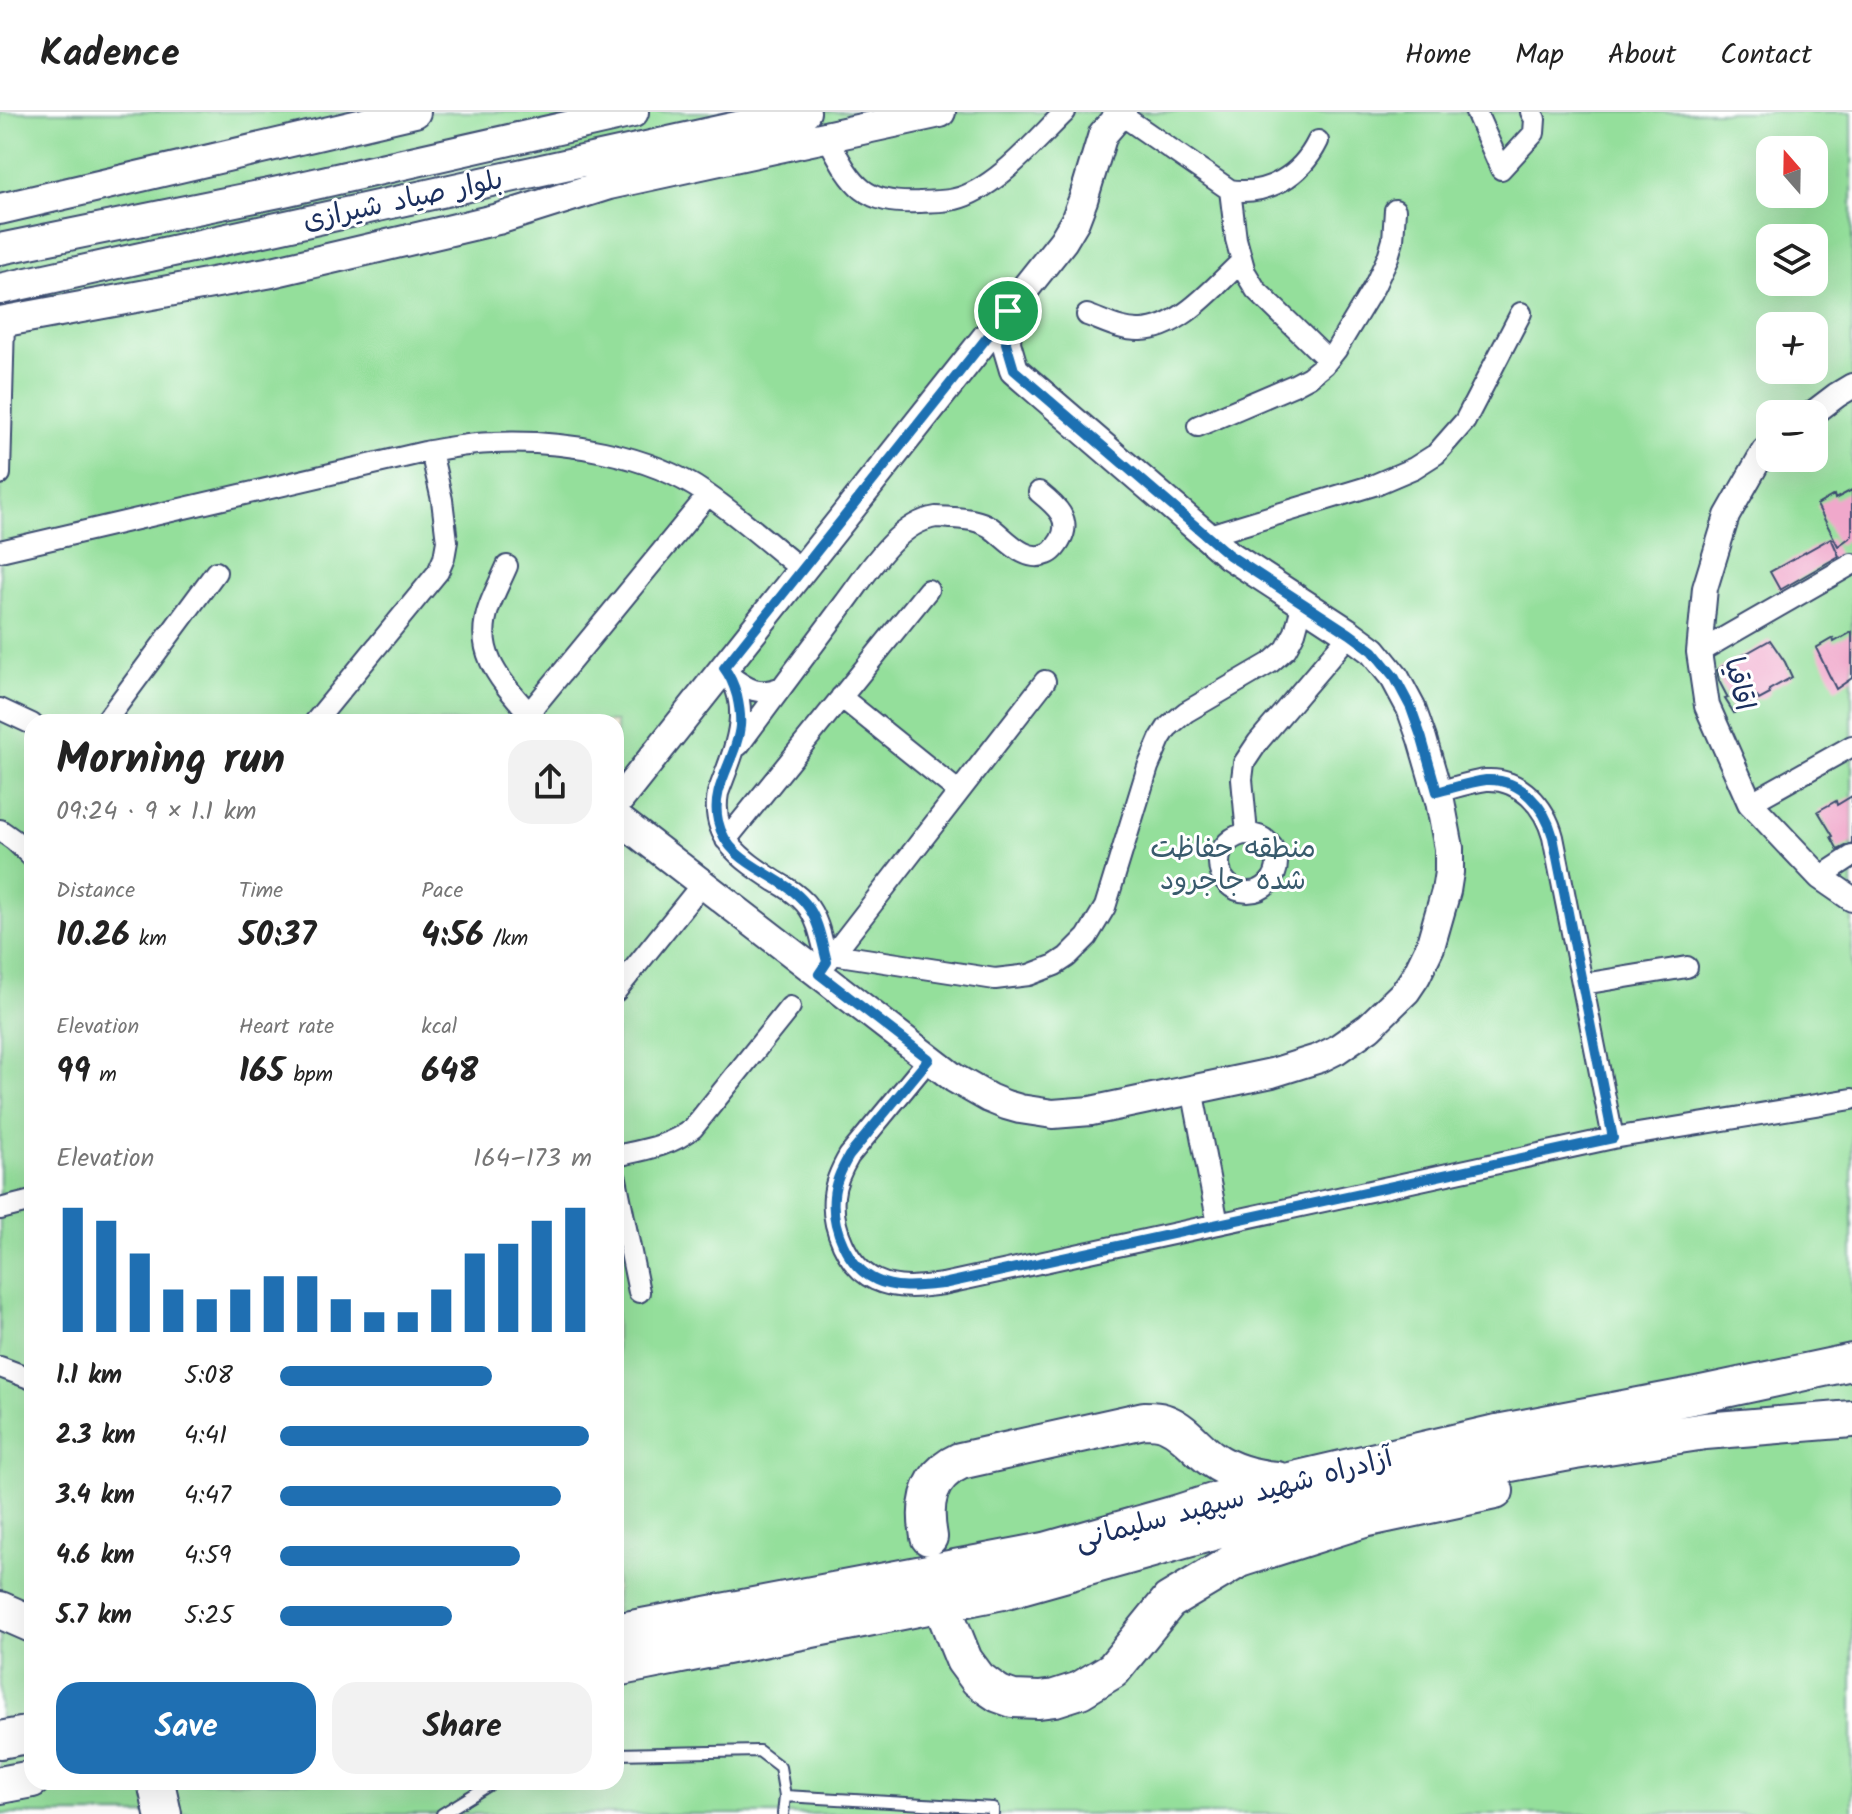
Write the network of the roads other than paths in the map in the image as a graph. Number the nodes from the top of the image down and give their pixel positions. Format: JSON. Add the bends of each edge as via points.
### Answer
{"nodes":[{"id":1,"x":415,"y":112,"type":"edge"},
{"id":2,"x":633,"y":112,"type":"edge"},
{"id":3,"x":940,"y":112,"type":"edge"},
{"id":4,"x":1065,"y":112,"type":"edge"},
{"id":5,"x":1476,"y":112,"type":"edge"},
{"id":6,"x":1531,"y":112,"type":"edge"},
{"id":7,"x":1111,"y":118,"type":"edge"},
{"id":8,"x":807,"y":127,"type":"edge"},
{"id":9,"x":1318,"y":141,"type":"dead end"},
{"id":10,"x":1229,"y":190,"type":"junction"},
{"id":11,"x":279,"y":192,"type":"junction"},
{"id":12,"x":0,"y":209,"type":"edge"},
{"id":13,"x":1395,"y":210,"type":"dead end"},
{"id":14,"x":285,"y":227,"type":"junction"},
{"id":15,"x":0,"y":249,"type":"edge"},
{"id":16,"x":1241,"y":262,"type":"junction"},
{"id":17,"x":272,"y":272,"type":"junction"},
{"id":18,"x":0,"y":289,"type":"edge"},
{"id":19,"x":1008,"y":311,"type":"junction"},
{"id":20,"x":1521,"y":313,"type":"dead end"},
{"id":21,"x":1087,"y":315,"type":"dead end"},
{"id":22,"x":2,"y":322,"type":"edge"},
{"id":23,"x":1328,"y":360,"type":"junction"},
{"id":24,"x":1014,"y":370,"type":"junction"},
{"id":25,"x":954,"y":378,"type":"junction"},
{"id":26,"x":1852,"y":386,"type":"edge"},
{"id":27,"x":1828,"y":402,"type":"edge"},
{"id":28,"x":1198,"y":426,"type":"dead end"},
{"id":29,"x":431,"y":451,"type":"junction"},
{"id":30,"x":1756,"y":465,"type":"edge"},
{"id":31,"x":0,"y":474,"type":"edge"},
{"id":32,"x":1039,"y":492,"type":"dead end"},
{"id":33,"x":708,"y":495,"type":"junction"},
{"id":34,"x":1206,"y":536,"type":"junction"},
{"id":35,"x":0,"y":551,"type":"edge"},
{"id":36,"x":1852,"y":564,"type":"edge"},
{"id":37,"x":507,"y":566,"type":"dead end"},
{"id":38,"x":802,"y":570,"type":"junction"},
{"id":39,"x":216,"y":572,"type":"dead end"},
{"id":40,"x":928,"y":590,"type":"dead end"},
{"id":41,"x":1303,"y":603,"type":"junction"},
{"id":42,"x":1350,"y":634,"type":"junction"},
{"id":43,"x":1699,"y":652,"type":"junction"},
{"id":44,"x":727,"y":672,"type":"junction"},
{"id":45,"x":1045,"y":681,"type":"dead end"},
{"id":46,"x":782,"y":687,"type":"junction"},
{"id":47,"x":841,"y":697,"type":"junction"},
{"id":48,"x":0,"y":709,"type":"edge"},
{"id":49,"x":111,"y":714,"type":"edge"},
{"id":50,"x":322,"y":714,"type":"edge"},
{"id":51,"x":529,"y":714,"type":"edge"},
{"id":52,"x":535,"y":714,"type":"edge"},
{"id":53,"x":24,"y":720,"type":"edge"},
{"id":54,"x":1852,"y":746,"type":"edge"},
{"id":55,"x":732,"y":755,"type":"junction"},
{"id":56,"x":959,"y":792,"type":"junction"},
{"id":57,"x":1437,"y":792,"type":"junction"},
{"id":58,"x":624,"y":794,"type":"edge"},
{"id":59,"x":1750,"y":803,"type":"junction"},
{"id":60,"x":624,"y":823,"type":"edge"},
{"id":61,"x":0,"y":830,"type":"edge"},
{"id":62,"x":1247,"y":834,"type":"dead end"},
{"id":63,"x":726,"y":840,"type":"junction"},
{"id":64,"x":24,"y":849,"type":"edge"},
{"id":65,"x":1852,"y":856,"type":"edge"},
{"id":66,"x":1820,"y":877,"type":"junction"},
{"id":67,"x":702,"y":884,"type":"junction"},
{"id":68,"x":1852,"y":899,"type":"edge"},
{"id":69,"x":826,"y":963,"type":"junction"},
{"id":70,"x":1687,"y":967,"type":"dead end"},
{"id":71,"x":624,"y":981,"type":"edge"},
{"id":72,"x":1583,"y":984,"type":"junction"},
{"id":73,"x":790,"y":1007,"type":"dead end"},
{"id":74,"x":929,"y":1059,"type":"junction"},
{"id":75,"x":1192,"y":1089,"type":"junction"},
{"id":76,"x":1852,"y":1099,"type":"edge"},
{"id":77,"x":1613,"y":1138,"type":"junction"},
{"id":78,"x":624,"y":1154,"type":"edge"},
{"id":79,"x":24,"y":1203,"type":"edge"},
{"id":80,"x":0,"y":1209,"type":"edge"},
{"id":81,"x":624,"y":1218,"type":"edge"},
{"id":82,"x":1218,"y":1224,"type":"junction"},
{"id":83,"x":639,"y":1292,"type":"dead end"},
{"id":84,"x":1852,"y":1362,"type":"edge"},
{"id":85,"x":0,"y":1367,"type":"edge"},
{"id":86,"x":24,"y":1376,"type":"edge"},
{"id":87,"x":1852,"y":1419,"type":"edge"},
{"id":88,"x":1575,"y":1451,"type":"junction"},
{"id":89,"x":1291,"y":1481,"type":"junction"},
{"id":90,"x":929,"y":1537,"type":"dead end"},
{"id":91,"x":0,"y":1610,"type":"edge"},
{"id":92,"x":945,"y":1613,"type":"dead end"},
{"id":93,"x":24,"y":1620,"type":"edge"},
{"id":94,"x":624,"y":1630,"type":"edge"},
{"id":95,"x":624,"y":1666,"type":"edge"},
{"id":96,"x":24,"y":1736,"type":"edge"},
{"id":97,"x":0,"y":1740,"type":"edge"},
{"id":98,"x":624,"y":1754,"type":"edge"},
{"id":99,"x":24,"y":1780,"type":"edge"},
{"id":100,"x":0,"y":1785,"type":"edge"},
{"id":101,"x":158,"y":1790,"type":"edge"},
{"id":102,"x":481,"y":1790,"type":"edge"},
{"id":103,"x":785,"y":1796,"type":"junction"},
{"id":104,"x":163,"y":1814,"type":"edge"},
{"id":105,"x":442,"y":1814,"type":"edge"},
{"id":106,"x":783,"y":1814,"type":"edge"},
{"id":107,"x":993,"y":1814,"type":"edge"}],
"edges":[{"from":1,"to":12,"type":"main road"},
{"from":2,"to":11,"type":"main road","name":"بلوار صیاد شیرازی"},
{"from":3,"to":8,"type":"main road"},
{"from":4,"to":8,"type":"street","via":[[997,178],[953,200],[905,202],[868,195]]},
{"from":5,"to":6,"type":"street","via":[[1501,169],[1534,133]]},
{"from":7,"to":10,"type":"street"},
{"from":7,"to":19,"type":"main road","via":[[1075,221]]},
{"from":8,"to":14,"type":"main road","name":"بلوار صیاد شیرازی"},
{"from":8,"to":17,"type":"main road","via":[[498,219]]},
{"from":9,"to":10,"type":"street","via":[[1311,157],[1290,176],[1258,190]]},
{"from":10,"to":16,"type":"street"},
{"from":11,"to":14,"type":"main road"},
{"from":11,"to":15,"type":"main road","name":"بلوار صیاد شیرازی"},
{"from":13,"to":23,"type":"street","via":[[1393,240],[1382,271]]},
{"from":14,"to":17,"type":"main road"},
{"from":14,"to":18,"type":"main road","name":"بلوار صیاد شیرازی"},
{"from":16,"to":21,"type":"street","via":[[1186,312],[1156,328],[1125,329]]},
{"from":16,"to":23,"type":"street","via":[[1256,290]]},
{"from":17,"to":22,"type":"main road"},
{"from":19,"to":24,"type":"main road","via":[[1006,343]]},
{"from":19,"to":25,"type":"main road"},
{"from":20,"to":34,"type":"street","via":[[1465,421],[1436,454],[1374,485]]},
{"from":22,"to":31,"type":"street"},
{"from":23,"to":28,"type":"street","via":[[1301,381]]},
{"from":24,"to":25,"type":"main road","via":[[982,366]]},
{"from":24,"to":34,"type":"main road"},
{"from":25,"to":38,"type":"main road"},
{"from":26,"to":27,"type":"street"},
{"from":29,"to":33,"type":"street","via":[[493,443],[608,453],[656,467]]},
{"from":29,"to":35,"type":"street"},
{"from":29,"to":50,"type":"street","via":[[447,541],[444,558],[429,586]]},
{"from":30,"to":43,"type":"street","name":"اقاقیا","via":[[1727,516],[1705,588]]},
{"from":32,"to":46,"type":"street","via":[[1065,521],[1052,552],[1027,555],[978,521],[927,520],[885,550]]},
{"from":33,"to":38,"type":"street"},
{"from":33,"to":52,"type":"street"},
{"from":34,"to":41,"type":"main road"},
{"from":36,"to":43,"type":"street"},
{"from":37,"to":51,"type":"street","via":[[489,608],[484,638],[494,671]]},
{"from":38,"to":44,"type":"main road"},
{"from":39,"to":49,"type":"street"},
{"from":40,"to":47,"type":"street"},
{"from":41,"to":42,"type":"main road"},
{"from":41,"to":69,"type":"street","via":[[1292,641],[1279,656],[1167,728],[1148,767],[1105,907],[1067,957],[1043,971],[995,979]]},
{"from":42,"to":57,"type":"main road","via":[[1373,651],[1403,691]]},
{"from":42,"to":62,"type":"street","via":[[1244,763]]},
{"from":43,"to":59,"type":"street","name":"اقاقیا","via":[[1707,706]]},
{"from":44,"to":46,"type":"street","via":[[752,690]]},
{"from":44,"to":55,"type":"street","via":[[740,717]]},
{"from":44,"to":58,"type":"main road"},
{"from":45,"to":56,"type":"street"},
{"from":46,"to":55,"type":"street"},
{"from":47,"to":56,"type":"street"},
{"from":47,"to":63,"type":"street"},
{"from":48,"to":53,"type":"street"},
{"from":54,"to":59,"type":"street"},
{"from":55,"to":63,"type":"street","via":[[716,803]]},
{"from":56,"to":69,"type":"street"},
{"from":57,"to":72,"type":"street","via":[[1494,781],[1516,787],[1539,806],[1553,837]]},
{"from":57,"to":75,"type":"main road","via":[[1448,835],[1449,872],[1430,947],[1406,991],[1369,1027],[1320,1058]]},
{"from":59,"to":66,"type":"street","name":"اقاقیا"},
{"from":60,"to":67,"type":"main road"},
{"from":61,"to":64,"type":"street"},
{"from":63,"to":69,"type":"street","via":[[749,865],[804,902],[820,932]]},
{"from":65,"to":66,"type":"street"},
{"from":66,"to":68,"type":"street","name":"اقاقیا"},
{"from":67,"to":69,"type":"main road"},
{"from":67,"to":71,"type":"street"},
{"from":69,"to":74,"type":"main road"},
{"from":70,"to":72,"type":"street"},
{"from":72,"to":77,"type":"street"},
{"from":73,"to":78,"type":"street","via":[[693,1128],[669,1143]]},
{"from":74,"to":75,"type":"main road","via":[[989,1098],[1053,1114]]},
{"from":74,"to":82,"type":"street","via":[[849,1156],[837,1181],[839,1234],[851,1257],[873,1279],[897,1286],[943,1284]]},
{"from":75,"to":82,"type":"street"},
{"from":76,"to":77,"type":"street"},
{"from":77,"to":82,"type":"street"},
{"from":79,"to":80,"type":"street"},
{"from":81,"to":83,"type":"street"},
{"from":84,"to":89,"type":"highway","name":"آزادراه شهید سپهبد سلیمانی","via":[[1492,1434]]},
{"from":85,"to":86,"type":"street"},
{"from":87,"to":88,"type":"highway","name":"آزادراه شهید سپهبد سلیمانی","via":[[1705,1431]]},
{"from":88,"to":92,"type":"highway","via":[[1548,1470],[1501,1489],[1364,1519],[1239,1559],[1169,1601],[1113,1670],[1055,1698],[1013,1699],[978,1679],[964,1660]]},
{"from":88,"to":95,"type":"highway","name":"آزادراه شهید سپهبد سلیمانی","via":[[1351,1493],[1003,1591]]},
{"from":89,"to":90,"type":"highway","via":[[1233,1471],[1170,1424],[1144,1420],[950,1466],[929,1496]]},
{"from":89,"to":94,"type":"highway","name":"آزادراه شهید سپهبد سلیمانی","via":[[1045,1551]]},
{"from":91,"to":93,"type":"highway"},
{"from":96,"to":97,"type":"highway"},
{"from":98,"to":103,"type":"lane","via":[[759,1751],[780,1767]]},
{"from":99,"to":100,"type":"highway"},
{"from":101,"to":104,"type":"highway"},
{"from":102,"to":105,"type":"lane"},
{"from":103,"to":106,"type":"lane"},
{"from":103,"to":107,"type":"lane","via":[[993,1808]]}]}
